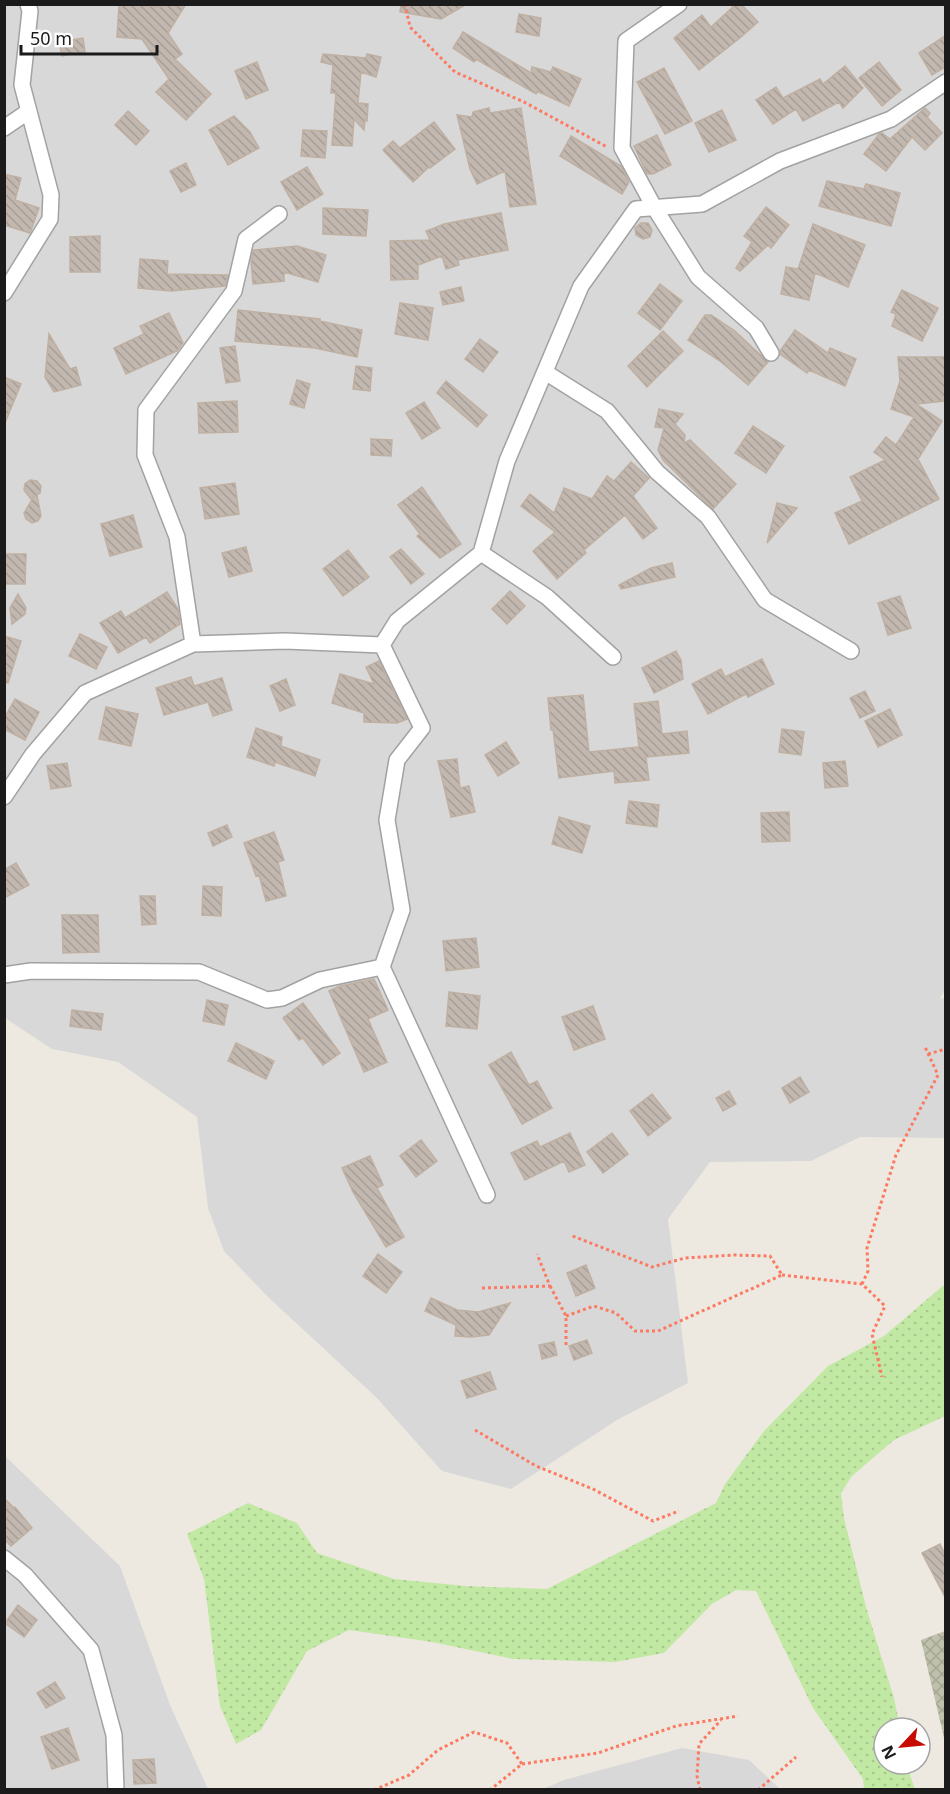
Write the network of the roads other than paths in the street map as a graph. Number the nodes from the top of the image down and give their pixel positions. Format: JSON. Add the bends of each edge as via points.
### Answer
{"nodes":[{"id":1,"x":28,"y":4,"type":"edge"},
{"id":2,"x":679,"y":4,"type":"edge"},
{"id":3,"x":945,"y":82,"type":"edge"},
{"id":4,"x":29,"y":111,"type":"junction"},
{"id":5,"x":4,"y":128,"type":"edge"},
{"id":6,"x":654,"y":207,"type":"junction"},
{"id":7,"x":279,"y":214,"type":"dead end"},
{"id":8,"x":4,"y":293,"type":"edge"},
{"id":9,"x":771,"y":353,"type":"dead end"},
{"id":10,"x":544,"y":372,"type":"junction"},
{"id":11,"x":481,"y":554,"type":"junction"},
{"id":12,"x":192,"y":644,"type":"junction"},
{"id":13,"x":382,"y":645,"type":"junction"},
{"id":14,"x":851,"y":651,"type":"dead end"},
{"id":15,"x":613,"y":657,"type":"dead end"},
{"id":16,"x":4,"y":797,"type":"edge"},
{"id":17,"x":382,"y":967,"type":"junction"},
{"id":18,"x":4,"y":975,"type":"edge"},
{"id":19,"x":487,"y":1195,"type":"dead end"},
{"id":20,"x":4,"y":1558,"type":"edge"},
{"id":21,"x":116,"y":1790,"type":"edge"}],
"edges":[{"from":1,"to":4,"type":"street","via":[[22,85]]},
{"from":2,"to":6,"type":"street","via":[[626,41],[622,148]]},
{"from":3,"to":6,"type":"street","via":[[891,119],[780,161],[702,204]]},
{"from":4,"to":5,"type":"street"},
{"from":4,"to":8,"type":"street","via":[[51,195],[50,219]]},
{"from":6,"to":9,"type":"street","via":[[698,278],[756,328]]},
{"from":6,"to":10,"type":"street","via":[[636,209],[581,286]]},
{"from":7,"to":12,"type":"street","via":[[246,240],[234,291],[146,410],[145,455],[177,537]]},
{"from":10,"to":11,"type":"street","via":[[507,461]]},
{"from":10,"to":14,"type":"street","via":[[607,411],[657,472],[708,517],[765,600]]},
{"from":11,"to":13,"type":"street","via":[[397,621]]},
{"from":11,"to":15,"type":"street","via":[[547,597]]},
{"from":12,"to":13,"type":"street","via":[[285,641]]},
{"from":12,"to":16,"type":"street","via":[[85,693],[33,754]]},
{"from":13,"to":17,"type":"street","via":[[422,729],[397,760],[387,820],[402,910]]},
{"from":17,"to":18,"type":"street","via":[[320,980],[282,998],[267,1000],[199,972],[31,971]]},
{"from":17,"to":19,"type":"street"},
{"from":20,"to":21,"type":"street","via":[[25,1575],[91,1650],[114,1734]]}]}
